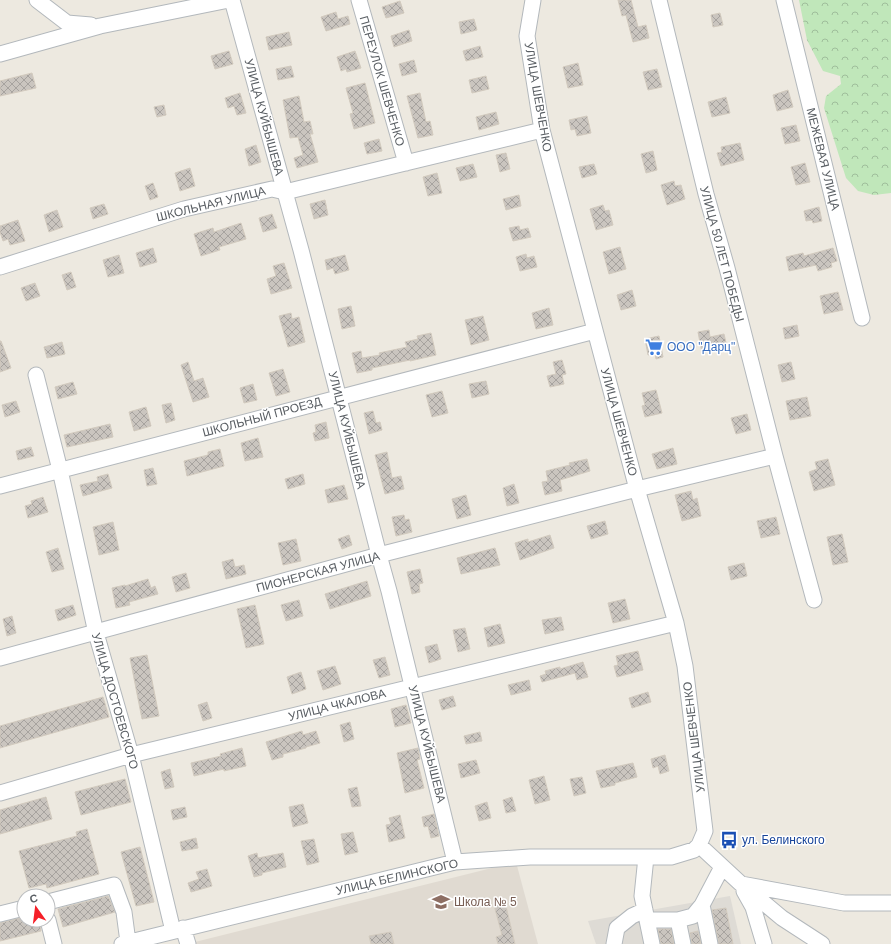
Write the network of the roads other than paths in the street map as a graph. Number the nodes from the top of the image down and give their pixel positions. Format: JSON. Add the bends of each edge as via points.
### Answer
{"nodes":[{"id":1,"x":37,"y":0,"type":"edge"},
{"id":2,"x":229,"y":0,"type":"edge"},
{"id":3,"x":232,"y":0,"type":"edge"},
{"id":4,"x":359,"y":0,"type":"edge"},
{"id":5,"x":533,"y":0,"type":"edge"},
{"id":6,"x":659,"y":0,"type":"edge"},
{"id":7,"x":784,"y":0,"type":"edge"},
{"id":8,"x":100,"y":26,"type":"junction"},
{"id":9,"x":0,"y":54,"type":"edge"},
{"id":10,"x":542,"y":130,"type":"junction"},
{"id":11,"x":406,"y":163,"type":"junction"},
{"id":12,"x":285,"y":192,"type":"junction"},
{"id":13,"x":0,"y":267,"type":"edge"},
{"id":14,"x":862,"y":318,"type":"dead end"},
{"id":15,"x":595,"y":331,"type":"junction"},
{"id":16,"x":36,"y":375,"type":"dead end"},
{"id":17,"x":338,"y":398,"type":"junction"},
{"id":18,"x":775,"y":456,"type":"junction"},
{"id":19,"x":60,"y":470,"type":"junction"},
{"id":20,"x":0,"y":486,"type":"edge"},
{"id":21,"x":637,"y":489,"type":"junction"},
{"id":22,"x":379,"y":556,"type":"junction"},
{"id":23,"x":814,"y":600,"type":"dead end"},
{"id":24,"x":676,"y":623,"type":"junction"},
{"id":25,"x":96,"y":633,"type":"junction"},
{"id":26,"x":0,"y":658,"type":"edge"},
{"id":27,"x":413,"y":687,"type":"junction"},
{"id":28,"x":131,"y":756,"type":"junction"},
{"id":29,"x":0,"y":793,"type":"edge"},
{"id":30,"x":699,"y":845,"type":"junction"},
{"id":31,"x":646,"y":857,"type":"junction"},
{"id":32,"x":455,"y":862,"type":"junction"},
{"id":33,"x":722,"y":867,"type":"junction"},
{"id":34,"x":740,"y":883,"type":"junction"},
{"id":35,"x":56,"y":900,"type":"edge"},
{"id":36,"x":891,"y":903,"type":"edge"},
{"id":37,"x":702,"y":905,"type":"junction"},
{"id":38,"x":16,"y":910,"type":"edge"},
{"id":39,"x":0,"y":914,"type":"edge"},
{"id":40,"x":646,"y":915,"type":"junction"},
{"id":41,"x":678,"y":920,"type":"junction"},
{"id":42,"x":50,"y":928,"type":"edge"},
{"id":43,"x":178,"y":930,"type":"junction"},
{"id":44,"x":125,"y":943,"type":"edge"},
{"id":45,"x":54,"y":944,"type":"edge"},
{"id":46,"x":188,"y":944,"type":"edge"},
{"id":47,"x":614,"y":944,"type":"edge"},
{"id":48,"x":652,"y":944,"type":"edge"},
{"id":49,"x":683,"y":944,"type":"edge"},
{"id":50,"x":710,"y":944,"type":"edge"},
{"id":51,"x":764,"y":944,"type":"edge"},
{"id":52,"x":822,"y":944,"type":"edge"}],
"edges":[{"from":1,"to":8,"type":"street","via":[[67,23]]},
{"from":2,"to":8,"type":"street"},
{"from":3,"to":12,"type":"street","name":"УЛИЦА КУЙБЫШЕВА"},
{"from":4,"to":11,"type":"street","name":"ПЕРЕУЛОК ШЕВЧЕНКО"},
{"from":5,"to":10,"type":"street","name":"УЛИЦА ШЕВЧЕНКО","via":[[527,36]]},
{"from":6,"to":18,"type":"street","name":"УЛИЦА 50 ЛЕТ ПОБЕДЫ","via":[[706,194]]},
{"from":7,"to":14,"type":"street","name":"МЕЖЕВАЯ УЛИЦА"},
{"from":8,"to":9,"type":"street"},
{"from":10,"to":11,"type":"street","name":"ШКОЛЬНАЯ УЛИЦА"},
{"from":10,"to":15,"type":"street","name":"УЛИЦА ШЕВЧЕНКО"},
{"from":11,"to":12,"type":"street","name":"ШКОЛЬНАЯ УЛИЦА"},
{"from":12,"to":13,"type":"street","name":"ШКОЛЬНАЯ УЛИЦА","via":[[272,189],[184,210]]},
{"from":12,"to":17,"type":"street","name":"УЛИЦА КУЙБЫШЕВА"},
{"from":15,"to":17,"type":"street","name":"ШКОЛЬНЫЙ ПРОЕЗД"},
{"from":15,"to":21,"type":"street","name":"УЛИЦА ШЕВЧЕНКО"},
{"from":16,"to":19,"type":"street","name":"УЛИЦА ДОСТОЕВСКОГО"},
{"from":17,"to":19,"type":"street","name":"ШКОЛЬНЫЙ ПРОЕЗД"},
{"from":17,"to":22,"type":"street","name":"УЛИЦА КУЙБЫШЕВА"},
{"from":18,"to":21,"type":"street","name":"ПИОНЕРСКАЯ УЛИЦА"},
{"from":18,"to":23,"type":"street","name":"УЛИЦА 50 ЛЕТ ПОБЕДЫ"},
{"from":19,"to":20,"type":"street","name":"ШКОЛЬНЫЙ ПРОЕЗД"},
{"from":19,"to":25,"type":"street","name":"УЛИЦА ДОСТОЕВСКОГО"},
{"from":21,"to":22,"type":"street","name":"ПИОНЕРСКАЯ УЛИЦА"},
{"from":21,"to":24,"type":"street","name":"УЛИЦА ШЕВЧЕНКО"},
{"from":22,"to":25,"type":"street","name":"ПИОНЕРСКАЯ УЛИЦА"},
{"from":22,"to":27,"type":"street","name":"УЛИЦА КУЙБЫШЕВА"},
{"from":24,"to":27,"type":"street","name":"УЛИЦА ЧКАЛОВА"},
{"from":24,"to":30,"type":"street","name":"УЛИЦА ШЕВЧЕНКО","via":[[685,666],[705,831]]},
{"from":25,"to":26,"type":"street","name":"ПИОНЕРСКАЯ УЛИЦА"},
{"from":25,"to":28,"type":"street","name":"УЛИЦА ДОСТОЕВСКОГО"},
{"from":27,"to":28,"type":"street","name":"УЛИЦА ЧКАЛОВА"},
{"from":27,"to":32,"type":"street","name":"УЛИЦА КУЙБЫШЕВА"},
{"from":28,"to":29,"type":"street","name":"УЛИЦА ЧКАЛОВА"},
{"from":28,"to":43,"type":"street","name":"УЛИЦА ДОСТОЕВСКОГО"},
{"from":30,"to":31,"type":"street","name":"УЛИЦА БЕЛИНСКОГО","via":[[694,850],[671,857]]},
{"from":30,"to":33,"type":"street"},
{"from":31,"to":32,"type":"street","name":"УЛИЦА БЕЛИНСКОГО","via":[[530,856]]},
{"from":31,"to":40,"type":"street","via":[[642,896]]},
{"from":32,"to":43,"type":"street","name":"УЛИЦА БЕЛИНСКОГО"},
{"from":33,"to":34,"type":"street"},
{"from":33,"to":37,"type":"street"},
{"from":34,"to":36,"type":"street","via":[[844,903]]},
{"from":34,"to":51,"type":"street","via":[[753,907]]},
{"from":34,"to":52,"type":"street","via":[[782,918]]},
{"from":35,"to":44,"type":"street","via":[[114,885],[124,912]]},
{"from":37,"to":41,"type":"street","via":[[693,916]]},
{"from":37,"to":50,"type":"street"},
{"from":38,"to":39,"type":"street"},
{"from":40,"to":41,"type":"street"},
{"from":40,"to":47,"type":"street","via":[[632,916],[617,928]]},
{"from":40,"to":48,"type":"street"},
{"from":41,"to":49,"type":"street"},
{"from":42,"to":45,"type":"street"},
{"from":43,"to":44,"type":"street","name":"УЛИЦА БЕЛИНСКОГО"},
{"from":43,"to":46,"type":"street","name":"УЛИЦА ДОСТОЕВСКОГО"}]}
